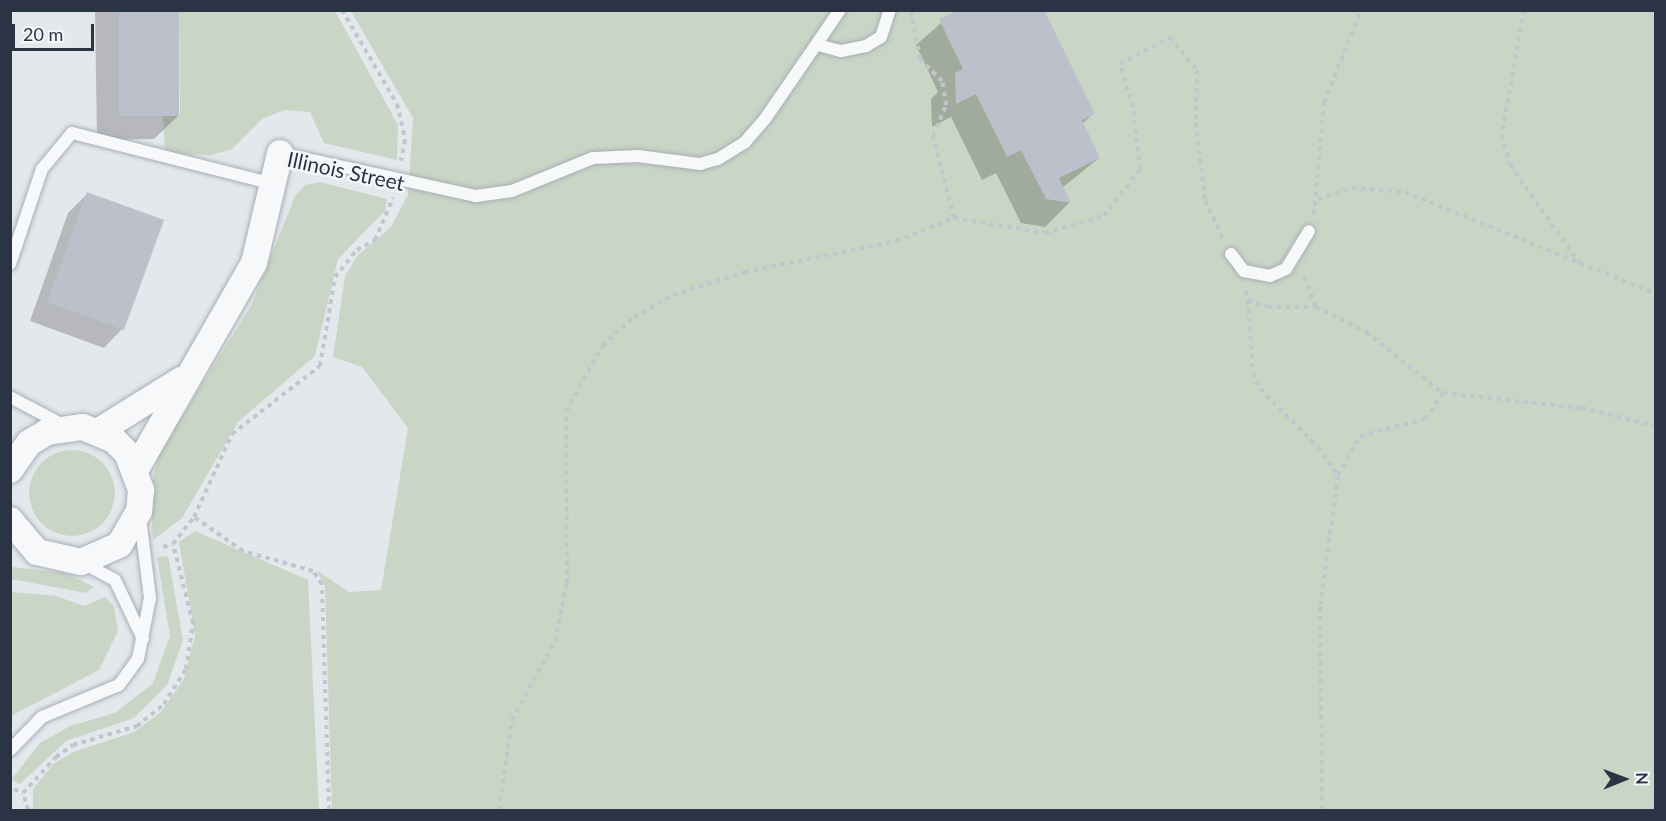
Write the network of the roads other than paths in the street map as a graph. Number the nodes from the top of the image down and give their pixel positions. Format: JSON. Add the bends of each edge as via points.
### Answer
{"nodes":[{"id":1,"x":840,"y":10,"type":"edge"},
{"id":2,"x":890,"y":10,"type":"edge"},
{"id":3,"x":818,"y":45,"type":"junction"},
{"id":4,"x":280,"y":153,"type":"joint"},
{"id":5,"x":273,"y":183,"type":"junction"},
{"id":6,"x":1309,"y":231,"type":"road end"},
{"id":7,"x":1231,"y":254,"type":"road end"},
{"id":8,"x":10,"y":264,"type":"edge"},
{"id":9,"x":186,"y":376,"type":"junction"},
{"id":10,"x":10,"y":397,"type":"edge"},
{"id":11,"x":67,"y":426,"type":"junction"},
{"id":12,"x":99,"y":431,"type":"junction"},
{"id":13,"x":12,"y":458,"type":"edge"},
{"id":14,"x":136,"y":469,"type":"junction"},
{"id":15,"x":139,"y":511,"type":"junction"},
{"id":16,"x":10,"y":520,"type":"edge"},
{"id":17,"x":38,"y":552,"type":"junction"},
{"id":18,"x":10,"y":557,"type":"edge"},
{"id":19,"x":81,"y":562,"type":"junction"},
{"id":20,"x":144,"y":640,"type":"junction"},
{"id":21,"x":10,"y":750,"type":"edge"}],
"edges":[{"from":1,"to":3,"type":"lane","name":"Illinois Street"},
{"from":2,"to":3,"type":"lane","via":[[881,37],[866,46],[841,51]]},
{"from":3,"to":4,"type":"lane","name":"Illinois Street","via":[[745,142],[718,159],[700,164],[638,156],[594,158],[512,191],[476,196],[397,182]]},
{"from":4,"to":5,"type":"street","name":"Illinois Street"},
{"from":5,"to":8,"type":"lane","via":[[72,133],[42,170]]},
{"from":5,"to":9,"type":"street","name":"Illinois Street","via":[[254,263]]},
{"from":6,"to":7,"type":"lane","via":[[1286,269],[1270,276],[1244,272]]},
{"from":9,"to":12,"type":"street","name":"Illinois Street"},
{"from":9,"to":14,"type":"street","name":"Illinois Street"},
{"from":10,"to":11,"type":"lane"},
{"from":11,"to":12,"type":"street"},
{"from":11,"to":13,"type":"street","via":[[38,437]]},
{"from":12,"to":14,"type":"street","via":[[114,440]]},
{"from":14,"to":15,"type":"street"},
{"from":15,"to":19,"type":"street","via":[[119,545]]},
{"from":15,"to":20,"type":"lane","via":[[150,598]]},
{"from":16,"to":17,"type":"street"},
{"from":17,"to":18,"type":"street"},
{"from":17,"to":19,"type":"street"},
{"from":19,"to":20,"type":"lane","via":[[115,580]]},
{"from":20,"to":21,"type":"lane","via":[[138,659],[119,685],[42,717]]}]}
